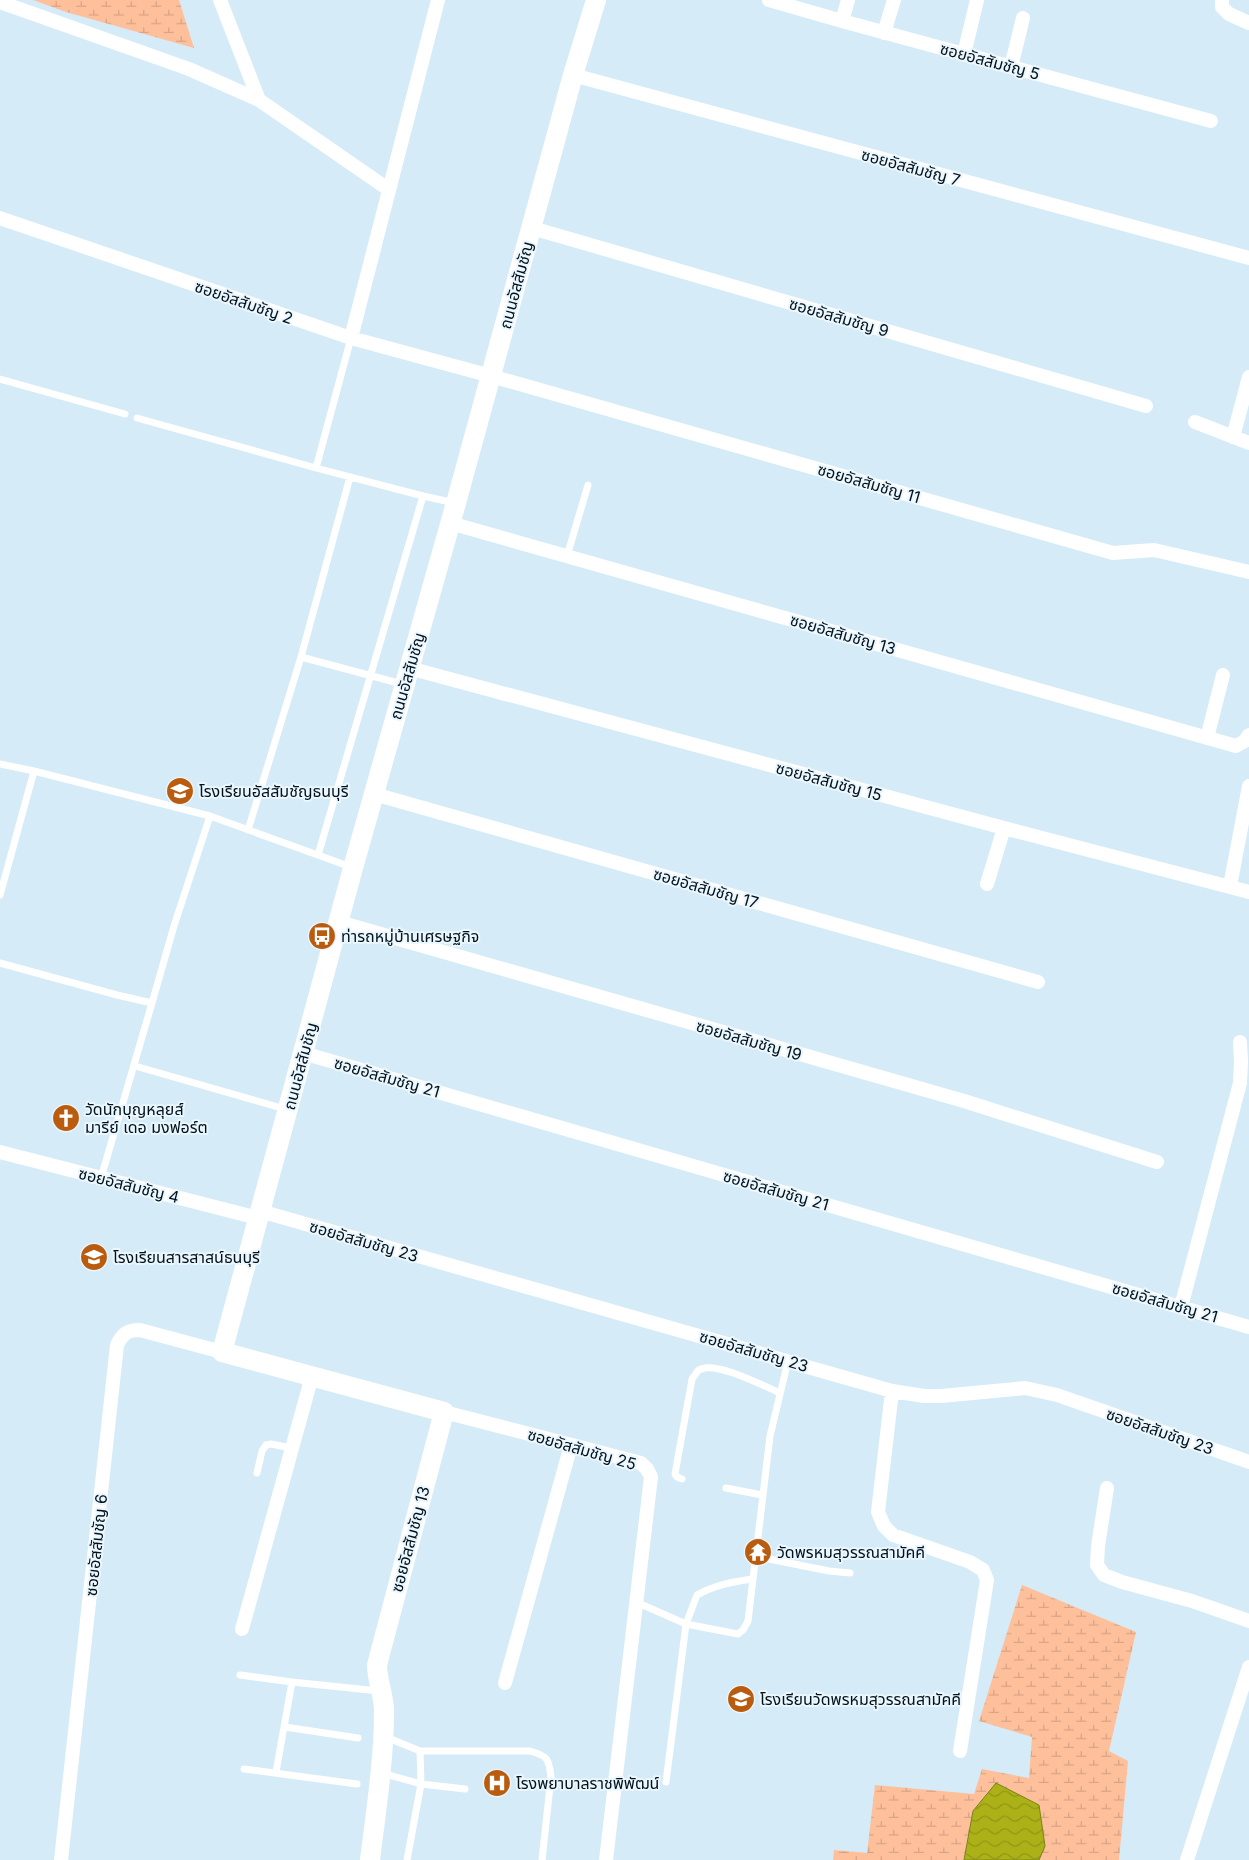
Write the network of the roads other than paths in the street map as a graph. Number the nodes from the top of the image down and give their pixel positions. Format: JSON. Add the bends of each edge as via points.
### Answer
{"nodes":[{"id":1,"x":220,"y":0,"type":"edge"},
{"id":2,"x":438,"y":0,"type":"edge"},
{"id":3,"x":596,"y":0,"type":"edge"},
{"id":4,"x":769,"y":0,"type":"edge"},
{"id":5,"x":848,"y":0,"type":"edge"},
{"id":6,"x":894,"y":0,"type":"edge"},
{"id":7,"x":977,"y":0,"type":"edge"},
{"id":8,"x":1222,"y":0,"type":"edge"},
{"id":9,"x":0,"y":2,"type":"edge"},
{"id":10,"x":1023,"y":18,"type":"dead end"},
{"id":11,"x":842,"y":21,"type":"junction"},
{"id":12,"x":1249,"y":23,"type":"edge"},
{"id":13,"x":884,"y":33,"type":"junction"},
{"id":14,"x":964,"y":54,"type":"junction"},
{"id":15,"x":1011,"y":67,"type":"junction"},
{"id":16,"x":573,"y":75,"type":"junction"},
{"id":17,"x":259,"y":100,"type":"junction"},
{"id":18,"x":1211,"y":121,"type":"dead end"},
{"id":19,"x":388,"y":189,"type":"junction"},
{"id":20,"x":0,"y":218,"type":"edge"},
{"id":21,"x":532,"y":228,"type":"junction"},
{"id":22,"x":1249,"y":258,"type":"edge"},
{"id":23,"x":351,"y":338,"type":"junction"},
{"id":24,"x":491,"y":376,"type":"junction"},
{"id":25,"x":1249,"y":377,"type":"edge"},
{"id":26,"x":0,"y":379,"type":"edge"},
{"id":27,"x":1146,"y":406,"type":"dead end"},
{"id":28,"x":125,"y":414,"type":"dead end"},
{"id":29,"x":137,"y":418,"type":"dead end"},
{"id":30,"x":1195,"y":422,"type":"dead end"},
{"id":31,"x":1234,"y":437,"type":"junction"},
{"id":32,"x":1249,"y":444,"type":"edge"},
{"id":33,"x":316,"y":468,"type":"junction"},
{"id":34,"x":350,"y":477,"type":"junction"},
{"id":35,"x":588,"y":485,"type":"dead end"},
{"id":36,"x":423,"y":496,"type":"junction"},
{"id":37,"x":456,"y":504,"type":"junction"},
{"id":38,"x":450,"y":523,"type":"junction"},
{"id":39,"x":567,"y":556,"type":"junction"},
{"id":40,"x":1249,"y":572,"type":"edge"},
{"id":41,"x":301,"y":657,"type":"junction"},
{"id":42,"x":370,"y":675,"type":"junction"},
{"id":43,"x":1223,"y":675,"type":"dead end"},
{"id":44,"x":407,"y":676,"type":"junction"},
{"id":45,"x":1207,"y":738,"type":"junction"},
{"id":46,"x":1245,"y":742,"type":"edge"},
{"id":47,"x":0,"y":764,"type":"edge"},
{"id":48,"x":34,"y":771,"type":"junction"},
{"id":49,"x":1249,"y":786,"type":"edge"},
{"id":50,"x":374,"y":794,"type":"junction"},
{"id":51,"x":210,"y":816,"type":"junction"},
{"id":52,"x":1004,"y":828,"type":"junction"},
{"id":53,"x":248,"y":830,"type":"junction"},
{"id":54,"x":318,"y":855,"type":"junction"},
{"id":55,"x":353,"y":868,"type":"junction"},
{"id":56,"x":987,"y":884,"type":"dead end"},
{"id":57,"x":1230,"y":886,"type":"junction"},
{"id":58,"x":1249,"y":892,"type":"edge"},
{"id":59,"x":0,"y":895,"type":"edge"},
{"id":60,"x":339,"y":922,"type":"junction"},
{"id":61,"x":0,"y":963,"type":"edge"},
{"id":62,"x":1038,"y":982,"type":"dead end"},
{"id":63,"x":152,"y":1003,"type":"junction"},
{"id":64,"x":1240,"y":1042,"type":"dead end"},
{"id":65,"x":303,"y":1053,"type":"junction"},
{"id":66,"x":134,"y":1066,"type":"junction"},
{"id":67,"x":288,"y":1110,"type":"junction"},
{"id":68,"x":0,"y":1152,"type":"edge"},
{"id":69,"x":1157,"y":1162,"type":"dead end"},
{"id":70,"x":101,"y":1179,"type":"junction"},
{"id":71,"x":259,"y":1214,"type":"junction"},
{"id":72,"x":1181,"y":1307,"type":"junction"},
{"id":73,"x":1249,"y":1327,"type":"edge"},
{"id":74,"x":222,"y":1352,"type":"junction"},
{"id":75,"x":788,"y":1361,"type":"junction"},
{"id":76,"x":312,"y":1376,"type":"junction"},
{"id":77,"x":892,"y":1391,"type":"junction"},
{"id":78,"x":780,"y":1393,"type":"junction"},
{"id":79,"x":444,"y":1412,"type":"junction"},
{"id":80,"x":571,"y":1445,"type":"junction"},
{"id":81,"x":291,"y":1448,"type":"junction"},
{"id":82,"x":1249,"y":1462,"type":"edge"},
{"id":83,"x":256,"y":1473,"type":"dead end"},
{"id":84,"x":682,"y":1479,"type":"dead end"},
{"id":85,"x":726,"y":1488,"type":"dead end"},
{"id":86,"x":1107,"y":1488,"type":"dead end"},
{"id":87,"x":762,"y":1495,"type":"junction"},
{"id":88,"x":754,"y":1556,"type":"junction"},
{"id":89,"x":850,"y":1573,"type":"dead end"},
{"id":90,"x":752,"y":1579,"type":"junction"},
{"id":91,"x":636,"y":1602,"type":"junction"},
{"id":92,"x":1249,"y":1621,"type":"edge"},
{"id":93,"x":686,"y":1624,"type":"junction"},
{"id":94,"x":242,"y":1629,"type":"dead end"},
{"id":95,"x":1249,"y":1667,"type":"edge"},
{"id":96,"x":240,"y":1676,"type":"dead end"},
{"id":97,"x":292,"y":1682,"type":"junction"},
{"id":98,"x":506,"y":1683,"type":"dead end"},
{"id":99,"x":382,"y":1691,"type":"junction"},
{"id":100,"x":285,"y":1727,"type":"junction"},
{"id":101,"x":383,"y":1736,"type":"junction"},
{"id":102,"x":358,"y":1738,"type":"dead end"},
{"id":103,"x":420,"y":1751,"type":"junction"},
{"id":104,"x":960,"y":1751,"type":"dead end"},
{"id":105,"x":244,"y":1768,"type":"dead end"},
{"id":106,"x":276,"y":1772,"type":"junction"},
{"id":107,"x":380,"y":1772,"type":"junction"},
{"id":108,"x":666,"y":1782,"type":"dead end"},
{"id":109,"x":356,"y":1784,"type":"dead end"},
{"id":110,"x":420,"y":1784,"type":"junction"},
{"id":111,"x":465,"y":1790,"type":"dead end"},
{"id":112,"x":62,"y":1860,"type":"edge"},
{"id":113,"x":370,"y":1860,"type":"edge"},
{"id":114,"x":407,"y":1860,"type":"edge"},
{"id":115,"x":542,"y":1860,"type":"edge"},
{"id":116,"x":606,"y":1860,"type":"edge"},
{"id":117,"x":1188,"y":1860,"type":"edge"}],
"edges":[{"from":1,"to":17,"type":"street"},
{"from":2,"to":19,"type":"street"},
{"from":3,"to":16,"type":"street","name":"ถนนอัสสัมชัญ"},
{"from":4,"to":11,"type":"street","name":"ซอยอัสสัมชัญ 5"},
{"from":5,"to":11,"type":"street"},
{"from":6,"to":13,"type":"street"},
{"from":7,"to":14,"type":"street"},
{"from":8,"to":12,"type":"street","via":[[1222,7],[1229,14]]},
{"from":9,"to":17,"type":"street","via":[[189,69]]},
{"from":10,"to":15,"type":"street"},
{"from":11,"to":13,"type":"street","name":"ซอยอัสสัมชัญ 5"},
{"from":13,"to":14,"type":"street","name":"ซอยอัสสัมชัญ 5"},
{"from":14,"to":15,"type":"street","name":"ซอยอัสสัมชัญ 5"},
{"from":15,"to":18,"type":"street","name":"ซอยอัสสัมชัญ 5"},
{"from":16,"to":21,"type":"street","name":"ถนนอัสสัมชัญ"},
{"from":16,"to":22,"type":"street","name":"ซอยอัสสัมชัญ 7"},
{"from":17,"to":19,"type":"street"},
{"from":19,"to":23,"type":"street"},
{"from":20,"to":23,"type":"street","name":"ซอยอัสสัมชัญ 2"},
{"from":21,"to":24,"type":"street","name":"ถนนอัสสัมชัญ"},
{"from":21,"to":27,"type":"street","name":"ซอยอัสสัมชัญ 9"},
{"from":23,"to":24,"type":"street","name":"ซอยอัสสัมชัญ 2"},
{"from":23,"to":33,"type":"lane"},
{"from":24,"to":37,"type":"street","name":"ถนนอัสสัมชัญ"},
{"from":24,"to":40,"type":"street","name":"ซอยอัสสัมชัญ 11","via":[[1113,553],[1154,550]]},
{"from":25,"to":31,"type":"street"},
{"from":26,"to":28,"type":"lane"},
{"from":29,"to":33,"type":"lane"},
{"from":30,"to":31,"type":"street"},
{"from":31,"to":32,"type":"street"},
{"from":33,"to":34,"type":"lane"},
{"from":34,"to":36,"type":"lane"},
{"from":34,"to":41,"type":"lane"},
{"from":35,"to":39,"type":"lane"},
{"from":36,"to":37,"type":"lane"},
{"from":36,"to":42,"type":"lane"},
{"from":37,"to":38,"type":"street","name":"ถนนอัสสัมชัญ"},
{"from":38,"to":39,"type":"street","name":"ซอยอัสสัมชัญ 13"},
{"from":38,"to":44,"type":"street","name":"ถนนอัสสัมชัญ"},
{"from":39,"to":45,"type":"street","name":"ซอยอัสสัมชัญ 13"},
{"from":41,"to":42,"type":"lane"},
{"from":41,"to":53,"type":"lane"},
{"from":42,"to":44,"type":"lane"},
{"from":42,"to":54,"type":"lane"},
{"from":43,"to":45,"type":"street"},
{"from":44,"to":50,"type":"street","name":"ถนนอัสสัมชัญ"},
{"from":44,"to":52,"type":"street","name":"ซอยอัสสัมชัญ 15"},
{"from":45,"to":46,"type":"street","name":"ซอยอัสสัมชัญ 13"},
{"from":47,"to":48,"type":"lane"},
{"from":48,"to":51,"type":"lane"},
{"from":48,"to":59,"type":"lane"},
{"from":49,"to":57,"type":"street"},
{"from":50,"to":55,"type":"street","name":"ถนนอัสสัมชัญ"},
{"from":50,"to":62,"type":"street","name":"ซอยอัสสัมชัญ 17"},
{"from":51,"to":53,"type":"lane"},
{"from":51,"to":63,"type":"lane"},
{"from":52,"to":56,"type":"street"},
{"from":52,"to":57,"type":"street","name":"ซอยอัสสัมชัญ 15"},
{"from":53,"to":54,"type":"lane"},
{"from":54,"to":55,"type":"lane"},
{"from":55,"to":60,"type":"street","name":"ถนนอัสสัมชัญ"},
{"from":57,"to":58,"type":"street","name":"ซอยอัสสัมชัญ 15"},
{"from":60,"to":65,"type":"street","name":"ถนนอัสสัมชัญ"},
{"from":60,"to":69,"type":"street","name":"ซอยอัสสัมชัญ 19","via":[[964,1101]]},
{"from":61,"to":63,"type":"lane"},
{"from":63,"to":66,"type":"lane"},
{"from":64,"to":72,"type":"street","via":[[1240,1083]]},
{"from":65,"to":67,"type":"street","name":"ถนนอัสสัมชัญ"},
{"from":65,"to":72,"type":"street","name":"ซอยอัสสัมชัญ 21"},
{"from":66,"to":67,"type":"lane"},
{"from":66,"to":70,"type":"lane"},
{"from":67,"to":71,"type":"street","name":"ถนนอัสสัมชัญ"},
{"from":68,"to":70,"type":"street","name":"ซอยอัสสัมชัญ 4"},
{"from":70,"to":71,"type":"street","name":"ซอยอัสสัมชัญ 4"},
{"from":71,"to":74,"type":"street","name":"ถนนอัสสัมชัญ"},
{"from":71,"to":75,"type":"street","name":"ซอยอัสสัมชัญ 23"},
{"from":72,"to":73,"type":"street","name":"ซอยอัสสัมชัญ 21"},
{"from":74,"to":76,"type":"street","name":"ซอยอัสสัมชัญ 25"},
{"from":74,"to":112,"type":"street","name":"ซอยอัสสัมชัญ 6","via":[[140,1330],[130,1330],[117,1345]]},
{"from":75,"to":77,"type":"street","name":"ซอยอัสสัมชัญ 23"},
{"from":75,"to":78,"type":"lane"},
{"from":76,"to":79,"type":"street","name":"ซอยอัสสัมชัญ 25"},
{"from":76,"to":81,"type":"street"},
{"from":77,"to":82,"type":"street","name":"ซอยอัสสัมชัญ 23","via":[[941,1396],[1025,1388],[1057,1395]]},
{"from":77,"to":104,"type":"street","via":[[878,1512],[884,1526],[893,1535],[970,1562],[983,1570],[988,1580]]},
{"from":78,"to":84,"type":"lane","via":[[722,1369],[699,1370],[692,1379],[675,1474]]},
{"from":78,"to":87,"type":"lane"},
{"from":79,"to":80,"type":"street","name":"ซอยอัสสัมชัญ 25"},
{"from":79,"to":99,"type":"street","name":"ซอยอัสสัมชัญ 13","via":[[377,1666]]},
{"from":80,"to":91,"type":"street","name":"ซอยอัสสัมชัญ 25","via":[[641,1463],[651,1477]]},
{"from":80,"to":98,"type":"street"},
{"from":81,"to":83,"type":"lane","via":[[266,1445]]},
{"from":81,"to":94,"type":"street"},
{"from":85,"to":87,"type":"lane"},
{"from":86,"to":92,"type":"street","via":[[1097,1565],[1104,1575]]},
{"from":87,"to":88,"type":"lane"},
{"from":88,"to":89,"type":"lane"},
{"from":88,"to":90,"type":"lane"},
{"from":90,"to":93,"type":"lane","via":[[724,1583],[697,1595]]},
{"from":90,"to":93,"type":"lane","via":[[748,1621],[738,1634]]},
{"from":91,"to":93,"type":"lane"},
{"from":91,"to":116,"type":"street","name":"ซอยอัสสัมชัญ 25"},
{"from":93,"to":108,"type":"lane"},
{"from":95,"to":117,"type":"street"},
{"from":96,"to":97,"type":"lane"},
{"from":97,"to":99,"type":"lane"},
{"from":97,"to":100,"type":"lane"},
{"from":99,"to":101,"type":"street"},
{"from":100,"to":102,"type":"lane"},
{"from":100,"to":106,"type":"lane"},
{"from":101,"to":103,"type":"lane"},
{"from":101,"to":107,"type":"street"},
{"from":103,"to":110,"type":"lane"},
{"from":103,"to":115,"type":"lane","via":[[530,1751],[543,1754],[550,1764],[551,1777]]},
{"from":105,"to":106,"type":"lane"},
{"from":106,"to":109,"type":"lane"},
{"from":107,"to":110,"type":"lane"},
{"from":107,"to":113,"type":"street"},
{"from":110,"to":111,"type":"lane"},
{"from":110,"to":114,"type":"lane"}]}
